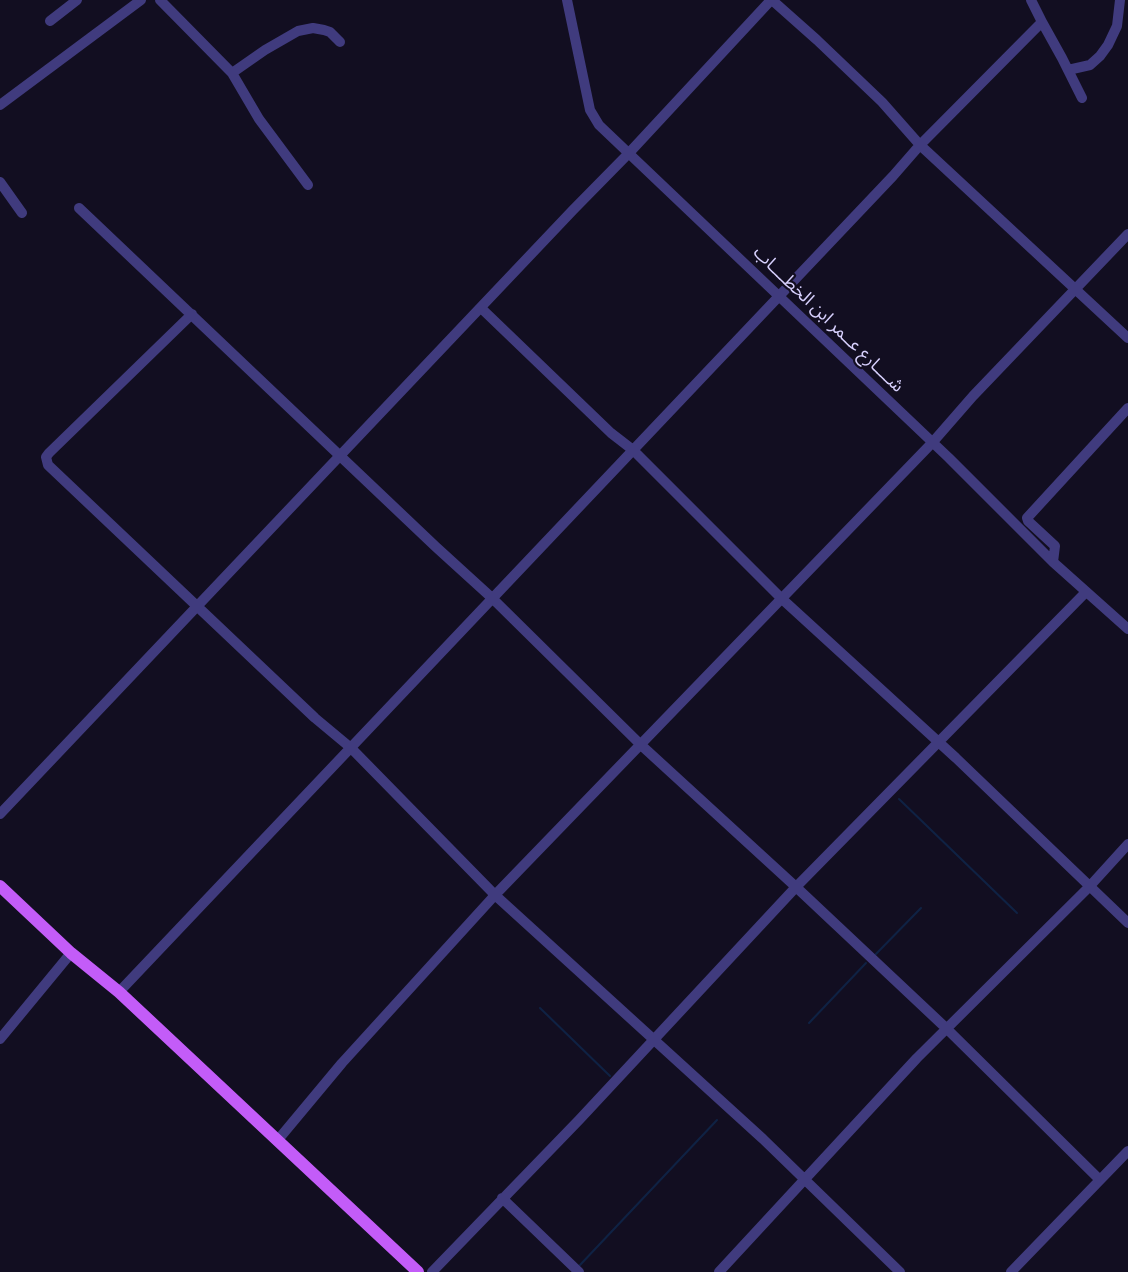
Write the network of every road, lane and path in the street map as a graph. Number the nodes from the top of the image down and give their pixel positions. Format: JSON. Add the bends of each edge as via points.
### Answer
{"nodes":[{"id":1,"x":77,"y":0,"type":"edge"},
{"id":2,"x":141,"y":0,"type":"edge"},
{"id":3,"x":160,"y":0,"type":"edge"},
{"id":4,"x":567,"y":0,"type":"edge"},
{"id":5,"x":772,"y":0,"type":"edge"},
{"id":6,"x":1031,"y":0,"type":"edge"},
{"id":7,"x":1120,"y":0,"type":"edge"},
{"id":8,"x":50,"y":21,"type":"dead end"},
{"id":9,"x":1041,"y":22,"type":"junction"},
{"id":10,"x":340,"y":42,"type":"dead end"},
{"id":11,"x":1068,"y":70,"type":"junction"},
{"id":12,"x":232,"y":73,"type":"junction"},
{"id":13,"x":1082,"y":98,"type":"dead end"},
{"id":14,"x":0,"y":105,"type":"edge"},
{"id":15,"x":920,"y":145,"type":"junction"},
{"id":16,"x":629,"y":153,"type":"junction"},
{"id":17,"x":0,"y":182,"type":"edge"},
{"id":18,"x":308,"y":185,"type":"dead end"},
{"id":19,"x":79,"y":208,"type":"dead end"},
{"id":20,"x":22,"y":213,"type":"dead end"},
{"id":21,"x":1128,"y":234,"type":"edge"},
{"id":22,"x":1074,"y":289,"type":"junction"},
{"id":23,"x":779,"y":296,"type":"junction"},
{"id":24,"x":481,"y":308,"type":"junction"},
{"id":25,"x":192,"y":314,"type":"junction"},
{"id":26,"x":1128,"y":338,"type":"edge"},
{"id":27,"x":1128,"y":408,"type":"edge"},
{"id":28,"x":932,"y":444,"type":"junction"},
{"id":29,"x":633,"y":450,"type":"junction"},
{"id":30,"x":340,"y":455,"type":"junction"},
{"id":31,"x":1053,"y":562,"type":"junction"},
{"id":32,"x":1086,"y":592,"type":"junction"},
{"id":33,"x":492,"y":598,"type":"junction"},
{"id":34,"x":781,"y":598,"type":"junction"},
{"id":35,"x":197,"y":607,"type":"junction"},
{"id":36,"x":1128,"y":629,"type":"edge"},
{"id":37,"x":938,"y":743,"type":"junction"},
{"id":38,"x":641,"y":745,"type":"junction"},
{"id":39,"x":351,"y":748,"type":"junction"},
{"id":40,"x":0,"y":814,"type":"edge"},
{"id":41,"x":1128,"y":844,"type":"edge"},
{"id":42,"x":0,"y":886,"type":"edge"},
{"id":43,"x":1089,"y":886,"type":"junction"},
{"id":44,"x":796,"y":887,"type":"junction"},
{"id":45,"x":495,"y":895,"type":"junction"},
{"id":46,"x":1128,"y":923,"type":"edge"},
{"id":47,"x":71,"y":953,"type":"junction"},
{"id":48,"x":119,"y":992,"type":"junction"},
{"id":49,"x":947,"y":1029,"type":"junction"},
{"id":50,"x":0,"y":1038,"type":"edge"},
{"id":51,"x":654,"y":1040,"type":"junction"},
{"id":52,"x":277,"y":1141,"type":"junction"},
{"id":53,"x":1128,"y":1151,"type":"edge"},
{"id":54,"x":804,"y":1180,"type":"junction"},
{"id":55,"x":1100,"y":1180,"type":"junction"},
{"id":56,"x":502,"y":1198,"type":"junction"},
{"id":57,"x":418,"y":1272,"type":"edge"},
{"id":58,"x":432,"y":1272,"type":"edge"},
{"id":59,"x":579,"y":1272,"type":"edge"},
{"id":60,"x":719,"y":1272,"type":"edge"},
{"id":61,"x":900,"y":1272,"type":"edge"},
{"id":62,"x":1011,"y":1272,"type":"edge"}],
"edges":[{"from":1,"to":8,"type":"street"},
{"from":2,"to":14,"type":"street"},
{"from":3,"to":12,"type":"street"},
{"from":4,"to":16,"type":"street","name":"شــــارع عــمر ابن الخطــــاب","via":[[590,110],[599,125]]},
{"from":5,"to":15,"type":"street","via":[[882,102]]},
{"from":5,"to":16,"type":"street"},
{"from":6,"to":9,"type":"street"},
{"from":7,"to":11,"type":"street","via":[[1117,26],[1100,56],[1090,65]]},
{"from":9,"to":11,"type":"street"},
{"from":9,"to":15,"type":"street"},
{"from":10,"to":12,"type":"street","via":[[324,30],[298,31]]},
{"from":11,"to":13,"type":"street"},
{"from":12,"to":18,"type":"street","via":[[259,119]]},
{"from":15,"to":22,"type":"street"},
{"from":15,"to":23,"type":"street"},
{"from":16,"to":23,"type":"street","name":"شــــارع عــمر ابن الخطــــاب"},
{"from":16,"to":24,"type":"street"},
{"from":17,"to":20,"type":"street"},
{"from":19,"to":25,"type":"street"},
{"from":21,"to":22,"type":"street"},
{"from":22,"to":26,"type":"street"},
{"from":22,"to":28,"type":"street"},
{"from":23,"to":28,"type":"street","name":"شــــارع عــمر ابن الخطــــاب"},
{"from":23,"to":29,"type":"street"},
{"from":24,"to":29,"type":"street"},
{"from":24,"to":30,"type":"street"},
{"from":25,"to":30,"type":"street"},
{"from":25,"to":35,"type":"street","via":[[46,457],[48,465]]},
{"from":27,"to":31,"type":"street","via":[[1028,518],[1055,546]]},
{"from":28,"to":31,"type":"street","name":"شــــارع عــمر ابن الخطــــاب"},
{"from":28,"to":34,"type":"street"},
{"from":29,"to":33,"type":"street"},
{"from":29,"to":34,"type":"street"},
{"from":30,"to":33,"type":"street"},
{"from":30,"to":35,"type":"street"},
{"from":31,"to":32,"type":"street","name":"شــــارع عــمر ابن الخطــــاب"},
{"from":32,"to":36,"type":"street","name":"شــــارع عــمر ابن الخطــــاب"},
{"from":32,"to":37,"type":"street"},
{"from":33,"to":38,"type":"street"},
{"from":33,"to":39,"type":"street"},
{"from":34,"to":37,"type":"street"},
{"from":34,"to":38,"type":"street"},
{"from":35,"to":39,"type":"street"},
{"from":35,"to":40,"type":"street"},
{"from":37,"to":43,"type":"street"},
{"from":37,"to":44,"type":"street"},
{"from":38,"to":44,"type":"street"},
{"from":38,"to":45,"type":"street"},
{"from":39,"to":45,"type":"street"},
{"from":39,"to":48,"type":"street"},
{"from":41,"to":43,"type":"street"},
{"from":42,"to":47,"type":"main road"},
{"from":43,"to":46,"type":"street"},
{"from":43,"to":49,"type":"street"},
{"from":44,"to":49,"type":"street"},
{"from":44,"to":51,"type":"street"},
{"from":45,"to":51,"type":"street"},
{"from":45,"to":52,"type":"street","via":[[342,1063]]},
{"from":47,"to":48,"type":"main road"},
{"from":47,"to":50,"type":"street"},
{"from":48,"to":52,"type":"main road"},
{"from":49,"to":54,"type":"street"},
{"from":49,"to":55,"type":"street"},
{"from":51,"to":54,"type":"street"},
{"from":51,"to":56,"type":"street"},
{"from":52,"to":57,"type":"main road"},
{"from":53,"to":55,"type":"street"},
{"from":54,"to":60,"type":"street"},
{"from":54,"to":61,"type":"street"},
{"from":55,"to":62,"type":"street"},
{"from":56,"to":58,"type":"street"},
{"from":56,"to":59,"type":"street"}]}
